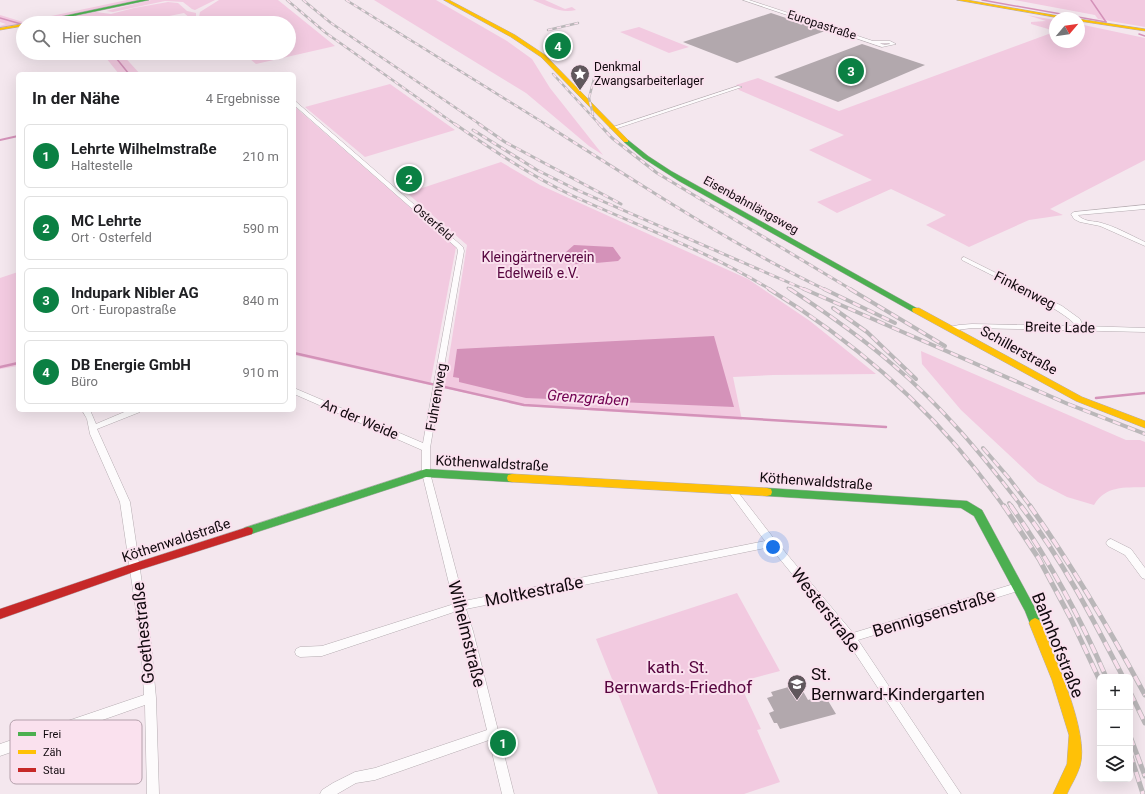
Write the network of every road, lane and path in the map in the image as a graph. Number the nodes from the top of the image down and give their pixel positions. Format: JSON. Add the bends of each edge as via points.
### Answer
{"nodes":[{"id":1,"x":147,"y":0,"type":"edge"},
{"id":2,"x":446,"y":0,"type":"edge"},
{"id":3,"x":746,"y":0,"type":"edge"},
{"id":4,"x":959,"y":0,"type":"edge"},
{"id":5,"x":1049,"y":15,"type":"edge"},
{"id":6,"x":68,"y":16,"type":"edge"},
{"id":7,"x":1085,"y":21,"type":"edge"},
{"id":8,"x":16,"y":26,"type":"edge"},
{"id":9,"x":0,"y":29,"type":"edge"},
{"id":10,"x":1145,"y":30,"type":"edge"},
{"id":11,"x":876,"y":42,"type":"dead end"},
{"id":12,"x":740,"y":87,"type":"dead end"},
{"id":13,"x":296,"y":104,"type":"edge"},
{"id":14,"x":613,"y":128,"type":"junction"},
{"id":15,"x":1145,"y":207,"type":"edge"},
{"id":16,"x":1145,"y":244,"type":"edge"},
{"id":17,"x":964,"y":259,"type":"dead end"},
{"id":18,"x":884,"y":292,"type":"joint"},
{"id":19,"x":1080,"y":328,"type":"junction"},
{"id":20,"x":952,"y":330,"type":"junction"},
{"id":21,"x":1145,"y":330,"type":"edge"},
{"id":22,"x":445,"y":345,"type":"joint"},
{"id":23,"x":296,"y":392,"type":"edge"},
{"id":24,"x":87,"y":412,"type":"edge"},
{"id":25,"x":132,"y":412,"type":"edge"},
{"id":26,"x":1145,"y":425,"type":"edge"},
{"id":27,"x":93,"y":428,"type":"junction"},
{"id":28,"x":426,"y":448,"type":"junction"},
{"id":29,"x":426,"y":473,"type":"junction"},
{"id":30,"x":731,"y":489,"type":"junction"},
{"id":31,"x":978,"y":513,"type":"joint"},
{"id":32,"x":772,"y":543,"type":"junction"},
{"id":33,"x":1111,"y":543,"type":"dead end"},
{"id":34,"x":136,"y":567,"type":"junction"},
{"id":35,"x":1145,"y":575,"type":"edge"},
{"id":36,"x":1017,"y":587,"type":"junction"},
{"id":37,"x":460,"y":606,"type":"junction"},
{"id":38,"x":0,"y":614,"type":"edge"},
{"id":39,"x":851,"y":638,"type":"junction"},
{"id":40,"x":300,"y":652,"type":"dead end"},
{"id":41,"x":150,"y":698,"type":"junction"},
{"id":42,"x":87,"y":720,"type":"edge"},
{"id":43,"x":492,"y":734,"type":"junction"},
{"id":44,"x":10,"y":747,"type":"edge"},
{"id":45,"x":0,"y":750,"type":"edge"},
{"id":46,"x":153,"y":794,"type":"edge"},
{"id":47,"x":326,"y":794,"type":"edge"},
{"id":48,"x":508,"y":794,"type":"edge"},
{"id":49,"x":955,"y":794,"type":"edge"},
{"id":50,"x":1060,"y":794,"type":"edge"}],
"edges":[{"from":1,"to":6,"type":"street"},
{"from":2,"to":14,"type":"street","name":"Eisenbahnlängsweg","via":[[508,33],[543,56]]},
{"from":3,"to":11,"type":"street","name":"Europastraße"},
{"from":4,"to":5,"type":"street"},
{"from":7,"to":10,"type":"street"},
{"from":8,"to":9,"type":"street"},
{"from":12,"to":14,"type":"street"},
{"from":13,"to":22,"type":"street","name":"Osterfeld","via":[[460,247]]},
{"from":14,"to":18,"type":"street","name":"Eisenbahnlängsweg","via":[[632,147],[680,178]]},
{"from":15,"to":16,"type":"street","via":[[1074,214],[1081,221],[1101,225]]},
{"from":17,"to":19,"type":"street","name":"Finkenweg","via":[[1059,308],[1077,321]]},
{"from":18,"to":20,"type":"street","name":"Schillerstraße"},
{"from":19,"to":20,"type":"street","name":"Breite Lade","via":[[972,326]]},
{"from":19,"to":21,"type":"street","name":"Breite Lade"},
{"from":20,"to":26,"type":"street","name":"Schillerstraße","via":[[1079,399]]},
{"from":22,"to":28,"type":"street","name":"Fuhrenweg"},
{"from":23,"to":28,"type":"street","name":"An der Weide"},
{"from":24,"to":27,"type":"street","name":"Goethestraße"},
{"from":25,"to":27,"type":"street"},
{"from":27,"to":34,"type":"street","name":"Goethestraße","via":[[125,502]]},
{"from":28,"to":29,"type":"street","name":"Fuhrenweg"},
{"from":29,"to":30,"type":"street","name":"Köthenwaldstraße"},
{"from":29,"to":34,"type":"street","name":"Köthenwaldstraße"},
{"from":29,"to":37,"type":"street","name":"Wilhelmstraße"},
{"from":30,"to":31,"type":"street","name":"Köthenwaldstraße","via":[[963,504]]},
{"from":30,"to":32,"type":"street","name":"Westerstraße"},
{"from":31,"to":36,"type":"street","name":"Bahnhofstraße"},
{"from":32,"to":37,"type":"street","name":"Moltkestraße"},
{"from":32,"to":39,"type":"street","name":"Westerstraße"},
{"from":33,"to":35,"type":"street","via":[[1128,552]]},
{"from":34,"to":38,"type":"street","name":"Köthenwaldstraße"},
{"from":34,"to":41,"type":"street","name":"Goethestraße"},
{"from":36,"to":39,"type":"street","name":"Bennigsenstraße"},
{"from":36,"to":50,"type":"street","name":"Bahnhofstraße","via":[[1030,610],[1058,680],[1075,735],[1074,765]]},
{"from":37,"to":40,"type":"street","name":"Moltkestraße","via":[[322,651]]},
{"from":37,"to":43,"type":"street","name":"Wilhelmstraße"},
{"from":39,"to":49,"type":"street","name":"Westerstraße"},
{"from":41,"to":42,"type":"street"},
{"from":41,"to":46,"type":"street","name":"Goethestraße"},
{"from":43,"to":47,"type":"street","via":[[374,774],[364,774]]},
{"from":43,"to":48,"type":"street","name":"Wilhelmstraße"},
{"from":44,"to":45,"type":"street"}]}
